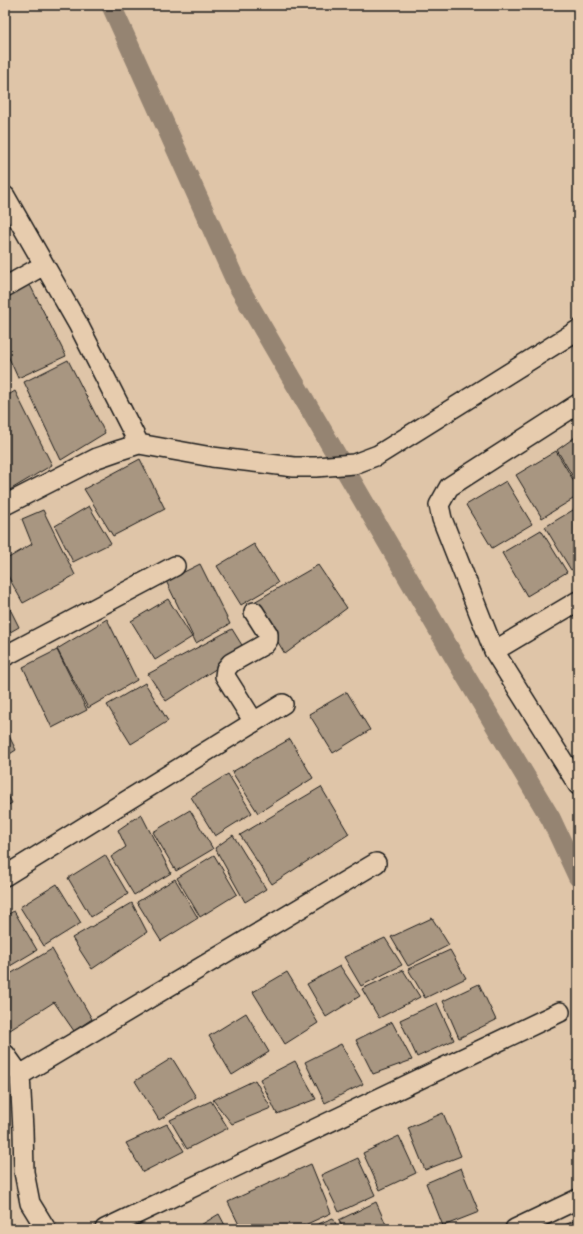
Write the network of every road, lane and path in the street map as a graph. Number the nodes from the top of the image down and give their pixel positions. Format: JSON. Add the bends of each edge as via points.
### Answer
{"nodes":[{"id":1,"x":5,"y":196,"type":"edge"},
{"id":2,"x":44,"y":265,"type":"junction"},
{"id":3,"x":5,"y":286,"type":"edge"},
{"id":4,"x":578,"y":330,"type":"edge"},
{"id":5,"x":578,"y":404,"type":"edge"},
{"id":6,"x":139,"y":444,"type":"junction"},
{"id":7,"x":5,"y":505,"type":"edge"},
{"id":8,"x":175,"y":566,"type":"dead end"},
{"id":9,"x":578,"y":601,"type":"edge"},
{"id":10,"x":254,"y":612,"type":"dead end"},
{"id":11,"x":494,"y":651,"type":"junction"},
{"id":12,"x":5,"y":656,"type":"edge"},
{"id":13,"x":283,"y":704,"type":"dead end"},
{"id":14,"x":254,"y":722,"type":"junction"},
{"id":15,"x":578,"y":785,"type":"edge"},
{"id":16,"x":376,"y":863,"type":"dead end"},
{"id":17,"x":5,"y":876,"type":"edge"},
{"id":18,"x":560,"y":1012,"type":"dead end"},
{"id":19,"x":5,"y":1054,"type":"edge"},
{"id":20,"x":20,"y":1075,"type":"junction"},
{"id":21,"x":578,"y":1199,"type":"edge"},
{"id":22,"x":46,"y":1229,"type":"edge"},
{"id":23,"x":104,"y":1229,"type":"edge"},
{"id":24,"x":515,"y":1229,"type":"edge"}],
"edges":[{"from":1,"to":2,"type":"street"},
{"from":2,"to":3,"type":"street"},
{"from":2,"to":6,"type":"street","via":[[78,324]]},
{"from":4,"to":6,"type":"street","via":[[378,455],[354,464],[294,467],[212,457]]},
{"from":5,"to":11,"type":"street","via":[[449,487],[439,505],[442,519]]},
{"from":6,"to":7,"type":"street","via":[[97,458]]},
{"from":8,"to":12,"type":"street"},
{"from":9,"to":11,"type":"street"},
{"from":10,"to":14,"type":"street","via":[[268,634],[268,640],[231,663],[226,669],[225,676]]},
{"from":11,"to":15,"type":"street"},
{"from":13,"to":14,"type":"street"},
{"from":14,"to":17,"type":"street"},
{"from":16,"to":20,"type":"street"},
{"from":18,"to":23,"type":"street"},
{"from":19,"to":20,"type":"street"},
{"from":20,"to":22,"type":"street","via":[[24,1172],[30,1203]]},
{"from":21,"to":24,"type":"street"}]}
